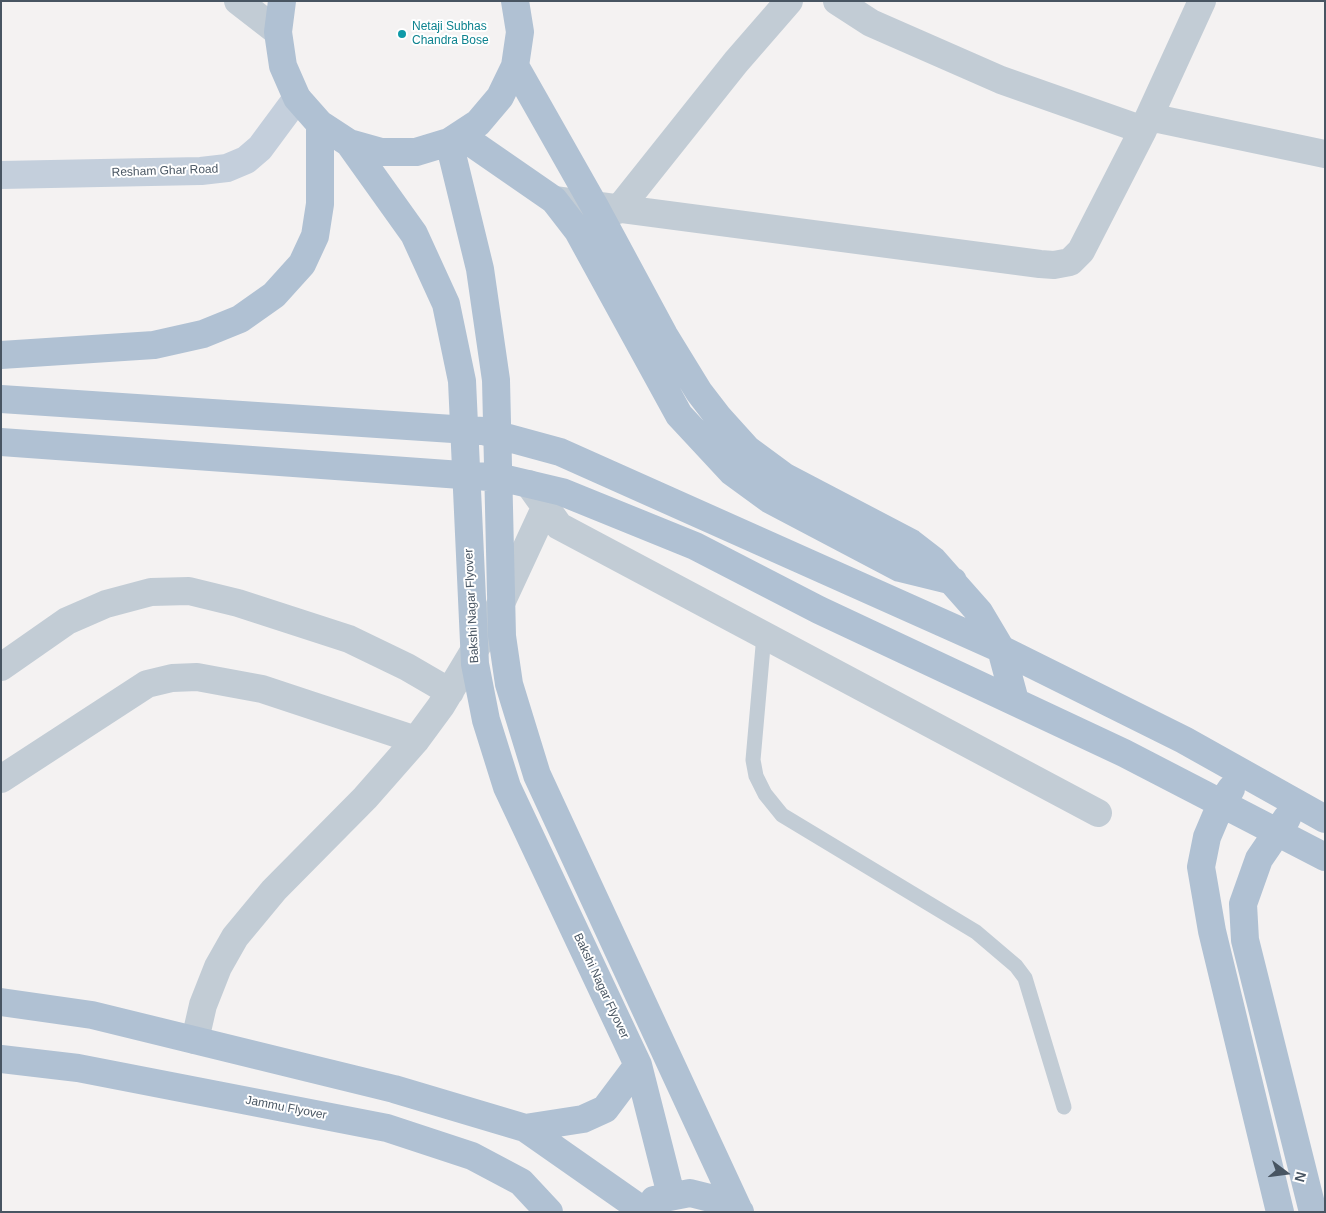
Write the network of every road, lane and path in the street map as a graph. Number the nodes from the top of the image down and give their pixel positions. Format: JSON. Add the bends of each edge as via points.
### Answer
{"nodes":[{"id":1,"x":238,"y":1,"type":"edge"},
{"id":2,"x":282,"y":1,"type":"edge"},
{"id":3,"x":515,"y":1,"type":"edge"},
{"id":4,"x":789,"y":1,"type":"edge"},
{"id":5,"x":837,"y":1,"type":"edge"},
{"id":6,"x":1202,"y":1,"type":"edge"},
{"id":7,"x":278,"y":32,"type":"junction"},
{"id":8,"x":514,"y":66,"type":"junction"},
{"id":9,"x":297,"y":98,"type":"junction"},
{"id":10,"x":320,"y":124,"type":"junction"},
{"id":11,"x":1146,"y":124,"type":"junction"},
{"id":12,"x":455,"y":139,"type":"junction"},
{"id":13,"x":348,"y":143,"type":"junction"},
{"id":14,"x":1325,"y":154,"type":"edge"},
{"id":15,"x":1,"y":175,"type":"edge"},
{"id":16,"x":554,"y":200,"type":"junction"},
{"id":17,"x":607,"y":208,"type":"junction"},
{"id":18,"x":1,"y":355,"type":"edge"},
{"id":19,"x":1,"y":399,"type":"edge"},
{"id":20,"x":1,"y":442,"type":"edge"},
{"id":21,"x":529,"y":484,"type":"junction"},
{"id":22,"x":545,"y":508,"type":"junction"},
{"id":23,"x":953,"y":581,"type":"junction"},
{"id":24,"x":764,"y":635,"type":"junction"},
{"id":25,"x":1001,"y":649,"type":"junction"},
{"id":26,"x":1,"y":667,"type":"edge"},
{"id":27,"x":450,"y":692,"type":"junction"},
{"id":28,"x":1015,"y":701,"type":"junction"},
{"id":29,"x":416,"y":740,"type":"junction"},
{"id":30,"x":1242,"y":773,"type":"junction"},
{"id":31,"x":1,"y":779,"type":"edge"},
{"id":32,"x":1221,"y":804,"type":"junction"},
{"id":33,"x":1296,"y":804,"type":"junction"},
{"id":34,"x":1098,"y":812,"type":"dead end"},
{"id":35,"x":1325,"y":819,"type":"edge"},
{"id":36,"x":1277,"y":833,"type":"junction"},
{"id":37,"x":1325,"y":857,"type":"edge"},
{"id":38,"x":1,"y":1002,"type":"edge"},
{"id":39,"x":195,"y":1040,"type":"junction"},
{"id":40,"x":1,"y":1059,"type":"edge"},
{"id":41,"x":638,"y":1065,"type":"junction"},
{"id":42,"x":1064,"y":1108,"type":"dead end"},
{"id":43,"x":525,"y":1128,"type":"junction"},
{"id":44,"x":671,"y":1195,"type":"junction"},
{"id":45,"x":630,"y":1209,"type":"edge"},
{"id":46,"x":740,"y":1211,"type":"edge"},
{"id":47,"x":550,"y":1212,"type":"edge"},
{"id":48,"x":1280,"y":1212,"type":"edge"},
{"id":49,"x":1313,"y":1212,"type":"edge"}],
"edges":[{"from":1,"to":7,"type":"street"},
{"from":2,"to":7,"type":"main road"},
{"from":3,"to":8,"type":"main road","via":[[520,32]]},
{"from":4,"to":17,"type":"street"},
{"from":5,"to":11,"type":"street","via":[[871,23],[1001,80]]},
{"from":6,"to":11,"type":"street"},
{"from":7,"to":9,"type":"main road","via":[[283,66]]},
{"from":8,"to":12,"type":"main road","via":[[500,97],[478,123]]},
{"from":8,"to":17,"type":"main road"},
{"from":9,"to":10,"type":"main road"},
{"from":9,"to":15,"type":"street","name":"Resham Ghar Road","via":[[260,148],[246,160],[226,168]]},
{"from":10,"to":13,"type":"main road"},
{"from":10,"to":18,"type":"main road","via":[[320,204],[314,236],[302,264],[274,295],[240,319],[203,334],[154,345]]},
{"from":11,"to":14,"type":"street"},
{"from":11,"to":17,"type":"street","via":[[1081,251],[1070,262],[1054,265]]},
{"from":12,"to":13,"type":"main road","via":[[416,152],[381,152]]},
{"from":12,"to":16,"type":"main road"},
{"from":12,"to":46,"type":"main road","via":[[480,269],[496,380],[502,636],[509,684],[537,774]]},
{"from":13,"to":41,"type":"main road","name":"Bakshi Nagar Flyover","via":[[414,234],[446,304],[462,381],[475,664],[480,693],[507,787]]},
{"from":16,"to":17,"type":"street"},
{"from":16,"to":23,"type":"main road","via":[[578,231],[679,415],[732,472],[769,499],[900,568]]},
{"from":17,"to":23,"type":"main road","via":[[664,335],[699,392],[747,449],[785,477],[911,543]]},
{"from":19,"to":25,"type":"main road","via":[[483,431],[560,452]]},
{"from":20,"to":21,"type":"main road","via":[[503,478]]},
{"from":21,"to":22,"type":"street"},
{"from":21,"to":28,"type":"main road","via":[[578,498],[695,546],[819,610]]},
{"from":22,"to":24,"type":"street","via":[[559,526]]},
{"from":22,"to":27,"type":"street","via":[[495,616]]},
{"from":23,"to":25,"type":"main road","via":[[979,612]]},
{"from":24,"to":34,"type":"street"},
{"from":24,"to":42,"type":"lane","via":[[753,760],[765,794],[782,815],[976,932],[1016,966],[1025,978]]},
{"from":25,"to":28,"type":"main road"},
{"from":25,"to":30,"type":"main road","via":[[1184,740]]},
{"from":26,"to":27,"type":"street","via":[[67,622],[106,604],[151,592],[189,591],[238,603],[349,639]]},
{"from":27,"to":29,"type":"street"},
{"from":28,"to":32,"type":"main road"},
{"from":29,"to":31,"type":"street","via":[[262,689],[197,677],[172,678],[147,684]]},
{"from":29,"to":39,"type":"street","via":[[365,798],[274,890],[235,937],[218,967],[203,1005]]},
{"from":30,"to":32,"type":"main road"},
{"from":30,"to":33,"type":"main road"},
{"from":32,"to":36,"type":"main road"},
{"from":32,"to":48,"type":"main road","via":[[1207,836],[1201,867]]},
{"from":33,"to":35,"type":"main road"},
{"from":33,"to":36,"type":"main road"},
{"from":36,"to":37,"type":"main road"},
{"from":36,"to":49,"type":"main road","via":[[1258,859],[1243,904],[1245,940]]},
{"from":38,"to":39,"type":"main road","via":[[92,1015]]},
{"from":39,"to":43,"type":"main road","via":[[394,1089]]},
{"from":40,"to":47,"type":"main road","name":"Jammu Flyover","via":[[78,1068],[387,1128],[472,1156],[521,1182]]},
{"from":41,"to":43,"type":"main road","via":[[605,1108],[583,1120]]},
{"from":41,"to":44,"type":"main road","name":"Bakshi Nagar Flyover"},
{"from":43,"to":45,"type":"main road"},
{"from":44,"to":45,"type":"main road"},
{"from":44,"to":46,"type":"main road","via":[[690,1193],[704,1196]]}]}
